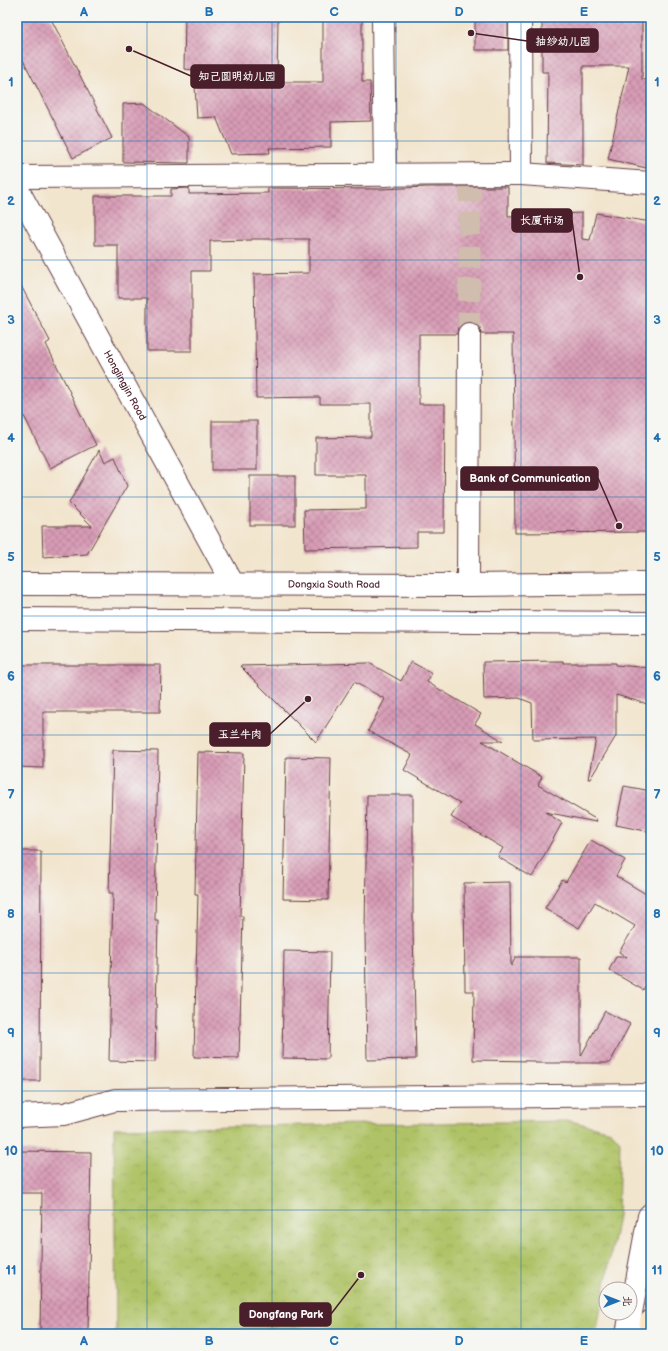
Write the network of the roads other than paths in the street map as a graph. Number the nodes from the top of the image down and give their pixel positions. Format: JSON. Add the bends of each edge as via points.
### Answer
{"nodes":[{"id":1,"x":383,"y":17,"type":"edge"},
{"id":2,"x":520,"y":17,"type":"edge"},
{"id":3,"x":520,"y":174,"type":"junction"},
{"id":4,"x":385,"y":175,"type":"junction"},
{"id":5,"x":17,"y":177,"type":"edge"},
{"id":6,"x":651,"y":183,"type":"edge"},
{"id":7,"x":17,"y":188,"type":"edge"},
{"id":8,"x":22,"y":211,"type":"edge"},
{"id":9,"x":470,"y":334,"type":"tunnel mouth"},
{"id":10,"x":651,"y":583,"type":"edge"},
{"id":11,"x":17,"y":584,"type":"edge"},
{"id":12,"x":233,"y":584,"type":"junction"},
{"id":13,"x":468,"y":585,"type":"junction"},
{"id":14,"x":17,"y":619,"type":"edge"},
{"id":15,"x":651,"y":623,"type":"edge"},
{"id":16,"x":651,"y":1095,"type":"edge"},
{"id":17,"x":17,"y":1116,"type":"edge"},
{"id":18,"x":651,"y":1214,"type":"edge"},
{"id":19,"x":651,"y":1321,"type":"edge"},
{"id":20,"x":627,"y":1334,"type":"edge"},
{"id":21,"x":648,"y":1334,"type":"edge"}],
"edges":[{"from":1,"to":4,"type":"street"},
{"from":2,"to":3,"type":"street"},
{"from":3,"to":4,"type":"street","via":[[470,181]]},
{"from":3,"to":6,"type":"street"},
{"from":4,"to":5,"type":"street"},
{"from":7,"to":8,"type":"street","name":"Honglingjin Road"},
{"from":8,"to":12,"type":"street","name":"Honglingjin Road"},
{"from":9,"to":13,"type":"street"},
{"from":10,"to":13,"type":"street","name":"Dongxia South Road"},
{"from":11,"to":12,"type":"street","name":"Dongxia South Road"},
{"from":12,"to":13,"type":"street","name":"Dongxia South Road"},
{"from":14,"to":15,"type":"street"},
{"from":16,"to":17,"type":"street","via":[[115,1100],[64,1114]]},
{"from":18,"to":20,"type":"street"},
{"from":19,"to":21,"type":"main road"}]}
